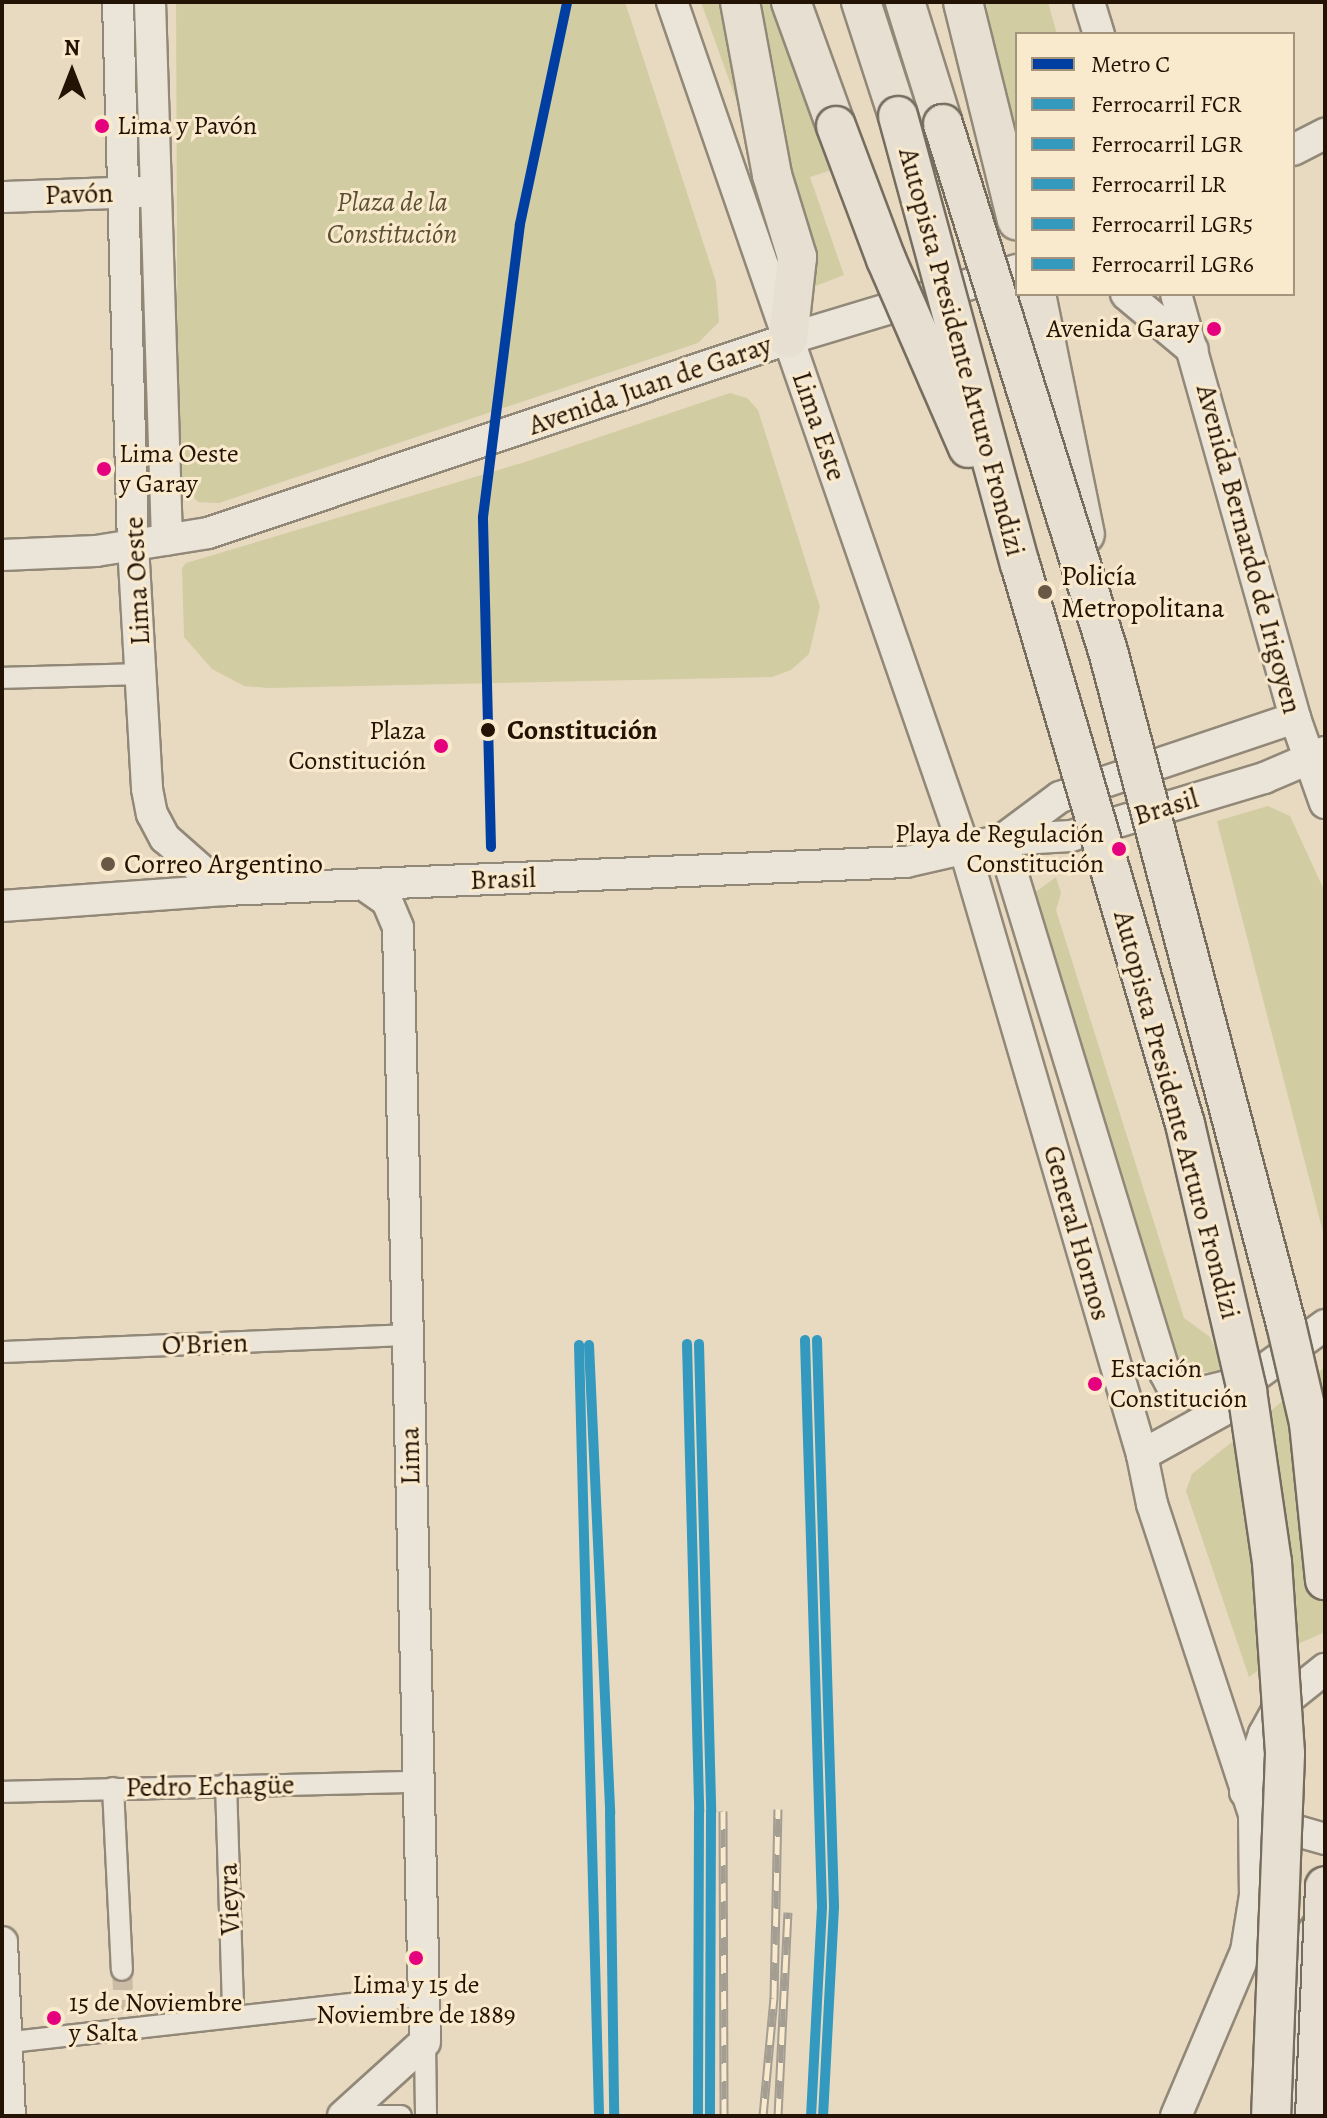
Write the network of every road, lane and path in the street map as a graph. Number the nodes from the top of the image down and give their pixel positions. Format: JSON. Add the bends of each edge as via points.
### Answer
{"nodes":[{"id":1,"x":118,"y":2,"type":"edge"},
{"id":2,"x":150,"y":2,"type":"edge"},
{"id":3,"x":672,"y":2,"type":"edge"},
{"id":4,"x":740,"y":2,"type":"edge"},
{"id":5,"x":791,"y":2,"type":"edge"},
{"id":6,"x":809,"y":2,"type":"edge"},
{"id":7,"x":861,"y":2,"type":"edge"},
{"id":8,"x":905,"y":2,"type":"edge"},
{"id":9,"x":1089,"y":2,"type":"edge"},
{"id":10,"x":969,"y":12,"type":"edge"},
{"id":11,"x":1098,"y":32,"type":"edge"},
{"id":12,"x":844,"y":122,"type":"junction"},
{"id":13,"x":1325,"y":134,"type":"edge"},
{"id":14,"x":1295,"y":149,"type":"edge"},
{"id":15,"x":157,"y":191,"type":"junction"},
{"id":16,"x":123,"y":193,"type":"junction"},
{"id":17,"x":2,"y":197,"type":"edge"},
{"id":18,"x":1015,"y":212,"type":"edge"},
{"id":19,"x":1015,"y":271,"type":"edge"},
{"id":20,"x":1036,"y":296,"type":"edge"},
{"id":21,"x":1128,"y":296,"type":"edge"},
{"id":22,"x":1177,"y":296,"type":"edge"},
{"id":23,"x":788,"y":339,"type":"junction"},
{"id":24,"x":1195,"y":351,"type":"junction"},
{"id":25,"x":167,"y":540,"type":"junction"},
{"id":26,"x":133,"y":545,"type":"junction"},
{"id":27,"x":2,"y":555,"type":"edge"},
{"id":28,"x":1020,"y":564,"type":"junction"},
{"id":29,"x":1108,"y":651,"type":"junction"},
{"id":30,"x":142,"y":674,"type":"junction"},
{"id":31,"x":2,"y":678,"type":"edge"},
{"id":32,"x":1295,"y":718,"type":"junction"},
{"id":33,"x":1317,"y":757,"type":"edge"},
{"id":34,"x":1325,"y":803,"type":"edge"},
{"id":35,"x":1002,"y":840,"type":"junction"},
{"id":36,"x":965,"y":850,"type":"junction"},
{"id":37,"x":364,"y":885,"type":"junction"},
{"id":38,"x":224,"y":890,"type":"junction"},
{"id":39,"x":2,"y":906,"type":"edge"},
{"id":40,"x":1325,"y":1325,"type":"edge"},
{"id":41,"x":407,"y":1335,"type":"junction"},
{"id":42,"x":2,"y":1352,"type":"edge"},
{"id":43,"x":1248,"y":1381,"type":"junction"},
{"id":44,"x":1142,"y":1455,"type":"junction"},
{"id":45,"x":1325,"y":1580,"type":"edge"},
{"id":46,"x":1325,"y":1669,"type":"edge"},
{"id":47,"x":418,"y":1782,"type":"junction"},
{"id":48,"x":226,"y":1784,"type":"junction"},
{"id":49,"x":113,"y":1788,"type":"junction"},
{"id":50,"x":2,"y":1792,"type":"edge"},
{"id":51,"x":1249,"y":1804,"type":"junction"},
{"id":52,"x":1325,"y":1839,"type":"edge"},
{"id":53,"x":1325,"y":1886,"type":"edge"},
{"id":54,"x":1325,"y":1922,"type":"edge"},
{"id":55,"x":2,"y":1942,"type":"edge"},
{"id":56,"x":122,"y":1970,"type":"tunnel mouth"},
{"id":57,"x":423,"y":1996,"type":"junction"},
{"id":58,"x":233,"y":2013,"type":"junction"},
{"id":59,"x":4,"y":2042,"type":"edge"},
{"id":60,"x":425,"y":2042,"type":"junction"},
{"id":61,"x":10,"y":2116,"type":"edge"},
{"id":62,"x":343,"y":2116,"type":"edge"},
{"id":63,"x":371,"y":2116,"type":"edge"},
{"id":64,"x":401,"y":2116,"type":"edge"},
{"id":65,"x":426,"y":2116,"type":"edge"},
{"id":66,"x":1176,"y":2116,"type":"edge"},
{"id":67,"x":1271,"y":2116,"type":"edge"},
{"id":68,"x":1301,"y":2116,"type":"edge"},
{"id":69,"x":1315,"y":2116,"type":"edge"}],
"edges":[{"from":1,"to":16,"type":"main road","name":"Lima Oeste"},
{"from":2,"to":15,"type":"main road","name":"Lima Oeste"},
{"from":3,"to":23,"type":"main road","name":"Lima Este"},
{"from":4,"to":23,"type":"highway","via":[[772,175],[797,257]]},
{"from":5,"to":12,"type":"highway"},
{"from":6,"to":12,"type":"highway"},
{"from":7,"to":28,"type":"highway","name":"Autopista Presidente Arturo Frondizi","bridge":true,"via":[[898,116]]},
{"from":8,"to":29,"type":"highway","name":"Autopista Presidente Arturo Frondizi","bridge":true},
{"from":9,"to":11,"type":"main road"},
{"from":10,"to":18,"type":"highway"},
{"from":12,"to":28,"type":"highway","bridge":true,"via":[[934,368]]},
{"from":13,"to":14,"type":"main road"},
{"from":15,"to":16,"type":"main road","name":"Pavón"},
{"from":15,"to":25,"type":"main road","name":"Lima Oeste"},
{"from":16,"to":17,"type":"main road","name":"Pavón"},
{"from":16,"to":26,"type":"main road","name":"Lima Oeste"},
{"from":19,"to":23,"type":"main road","name":"Avenida Juan de Garay"},
{"from":20,"to":29,"type":"highway","bridge":true},
{"from":21,"to":24,"type":"main road"},
{"from":22,"to":24,"type":"main road","name":"Avenida Bernardo de Irigoyen"},
{"from":23,"to":25,"type":"main road","name":"Avenida Juan de Garay","via":[[208,533]]},
{"from":23,"to":36,"type":"main road","name":"Lima Este"},
{"from":24,"to":32,"type":"main road","name":"Avenida Bernardo de Irigoyen"},
{"from":25,"to":26,"type":"main road","name":"Avenida Juan de Garay"},
{"from":26,"to":27,"type":"main road","name":"Avenida Juan de Garay"},
{"from":26,"to":30,"type":"main road","name":"Lima Oeste"},
{"from":28,"to":67,"type":"highway","name":"Autopista Presidente Arturo Frondizi","bridge":true,"via":[[1185,1124],[1247,1391],[1272,1562],[1285,1754]]},
{"from":29,"to":45,"type":"highway","name":"Autopista Presidente Arturo Frondizi","bridge":true,"via":[[1286,1324],[1309,1423]]},
{"from":30,"to":31,"type":"street"},
{"from":30,"to":38,"type":"main road","name":"Lima Oeste","via":[[152,814],[165,838]]},
{"from":32,"to":33,"type":"main road","name":"Avenida Bernardo de Irigoyen"},
{"from":32,"to":35,"type":"main road","name":"Brasil","via":[[1060,797]]},
{"from":33,"to":34,"type":"main road","name":"Avenida Bernardo de Irigoyen"},
{"from":33,"to":35,"type":"main road","name":"Brasil","via":[[1071,836]]},
{"from":35,"to":36,"type":"main road","name":"Brasil"},
{"from":35,"to":43,"type":"main road","name":"General Hornos","via":[[1165,1373],[1172,1386],[1194,1394]]},
{"from":36,"to":37,"type":"main road","name":"Brasil","via":[[906,862]]},
{"from":36,"to":44,"type":"main road","name":"General Hornos"},
{"from":37,"to":38,"type":"main road","name":"Brasil"},
{"from":37,"to":41,"type":"main road","name":"Lima","via":[[387,901],[398,927]]},
{"from":38,"to":39,"type":"main road","name":"Brasil"},
{"from":40,"to":43,"type":"main road"},
{"from":41,"to":42,"type":"street","name":"O'Brien"},
{"from":41,"to":47,"type":"main road","name":"Lima"},
{"from":43,"to":44,"type":"main road","via":[[1231,1406]]},
{"from":44,"to":51,"type":"main road","name":"General Hornos","via":[[1152,1504]]},
{"from":46,"to":51,"type":"main road","via":[[1280,1705],[1264,1734]]},
{"from":47,"to":48,"type":"street","name":"Pedro Echagüe"},
{"from":47,"to":57,"type":"main road","name":"Lima"},
{"from":48,"to":49,"type":"street","name":"Pedro Echagüe"},
{"from":48,"to":58,"type":"street","name":"Vieyra"},
{"from":49,"to":50,"type":"street","name":"Pedro Echagüe"},
{"from":49,"to":56,"type":"street"},
{"from":51,"to":52,"type":"main road"},
{"from":51,"to":66,"type":"main road","name":"General Hornos","via":[[1255,1895],[1246,1951]]},
{"from":53,"to":69,"type":"highway","bridge":true},
{"from":54,"to":68,"type":"highway","via":[[1294,1965],[1288,1993]]},
{"from":55,"to":59,"type":"main road"},
{"from":57,"to":58,"type":"street"},
{"from":57,"to":60,"type":"main road","name":"Lima"},
{"from":58,"to":59,"type":"street","via":[[124,2018]]},
{"from":59,"to":61,"type":"main road"},
{"from":60,"to":62,"type":"main road"},
{"from":60,"to":65,"type":"street"},
{"from":63,"to":64,"type":"street"}]}
